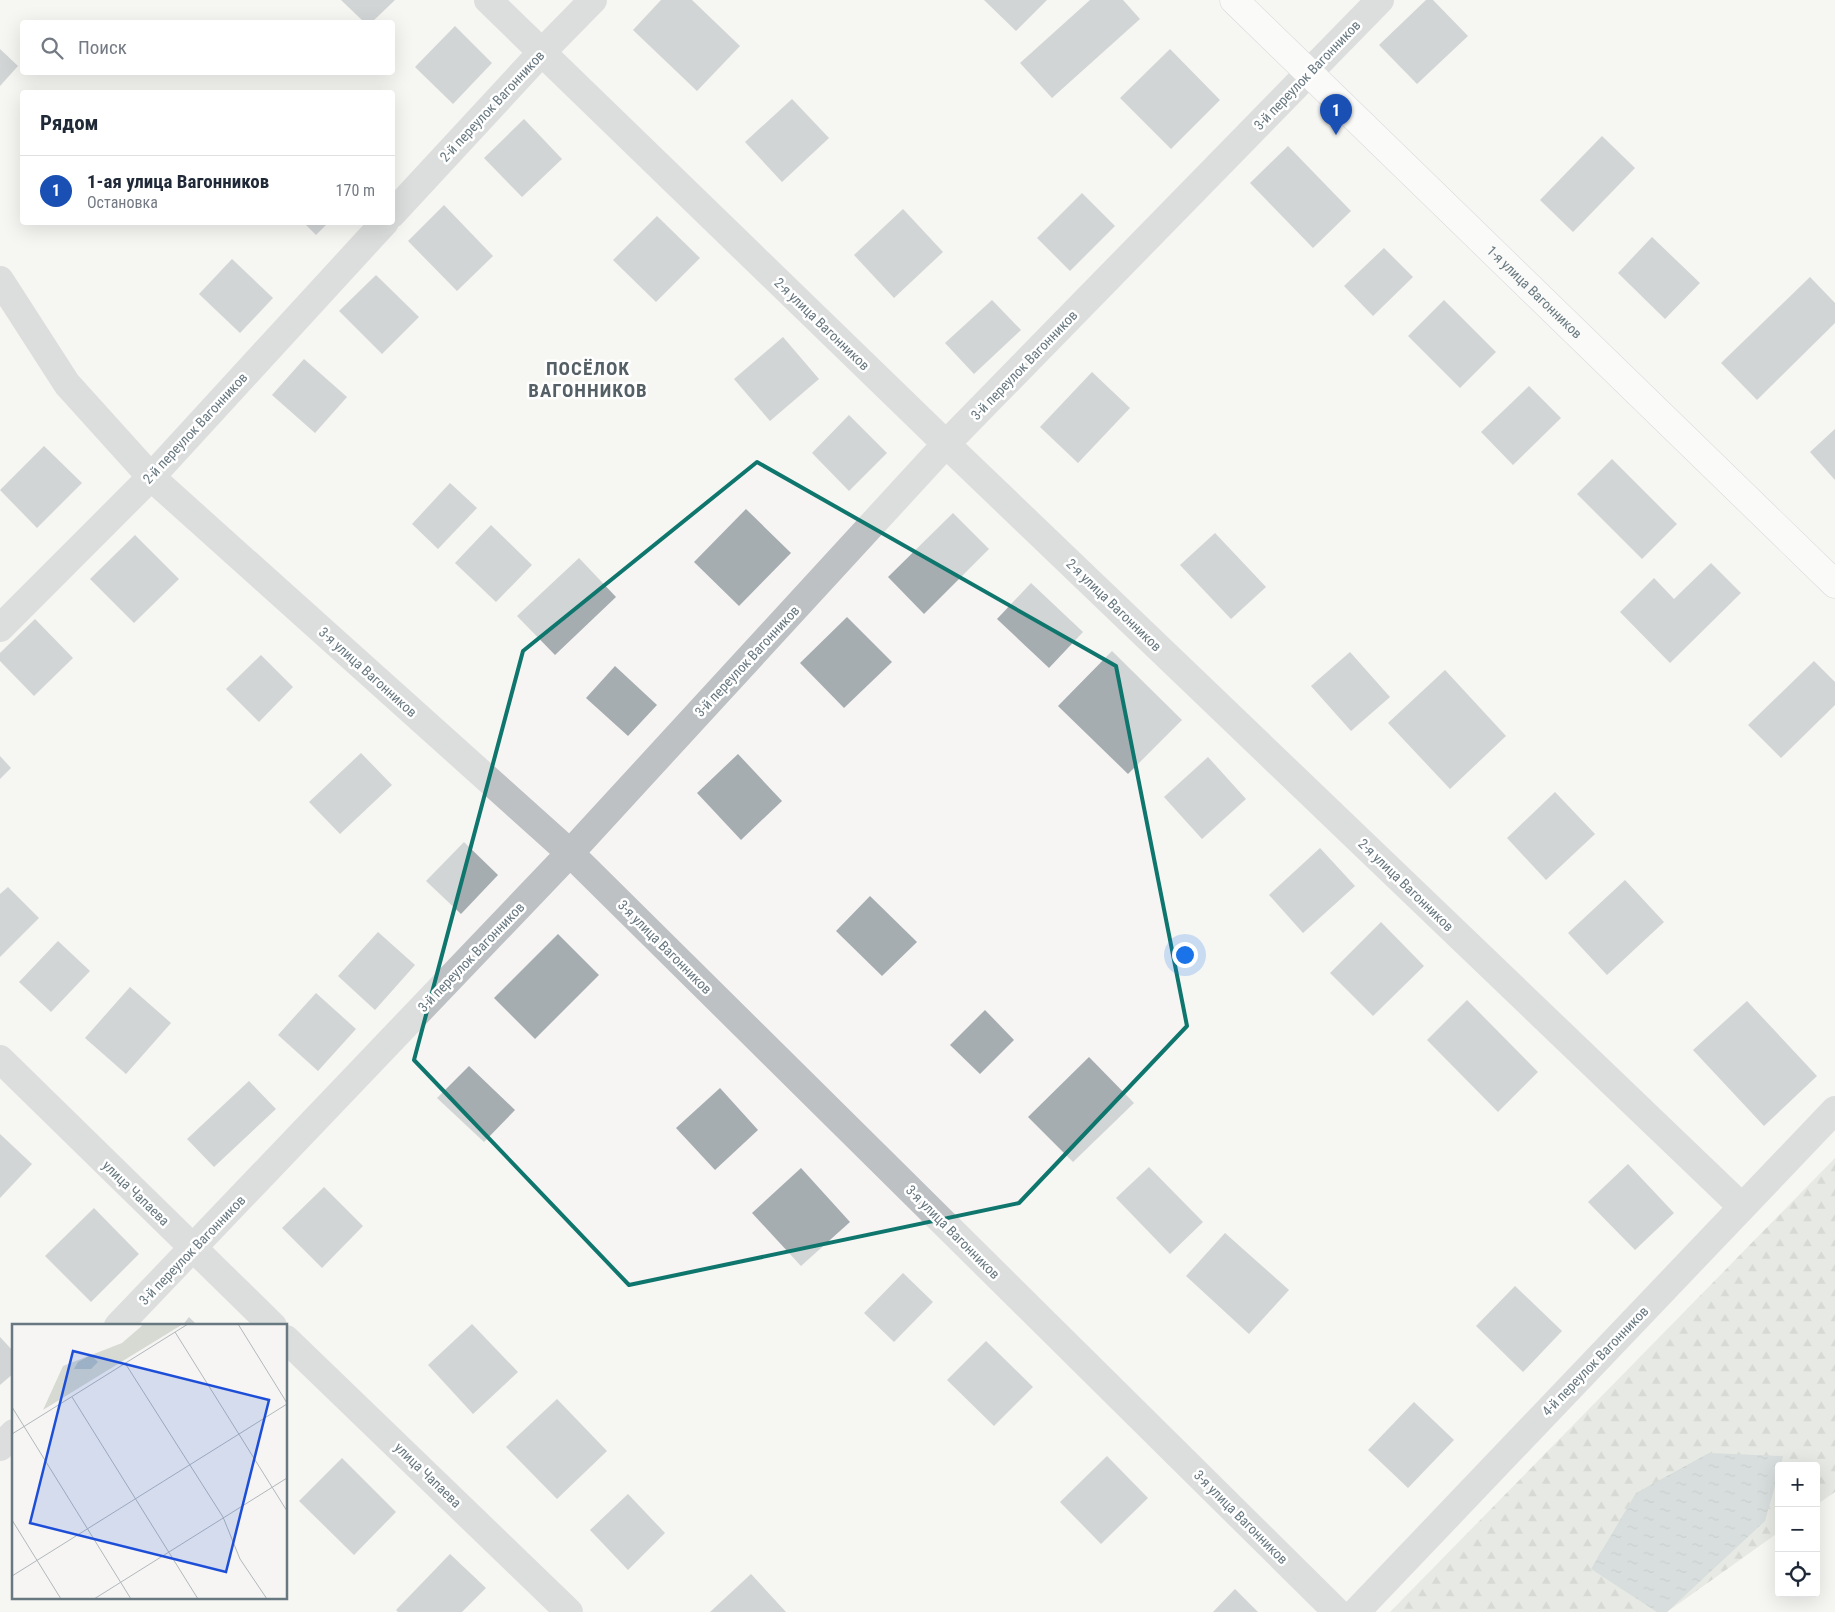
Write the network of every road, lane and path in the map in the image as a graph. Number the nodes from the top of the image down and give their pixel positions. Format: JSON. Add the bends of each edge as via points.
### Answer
{"nodes":[{"id":1,"x":488,"y":0,"type":"edge"},
{"id":2,"x":592,"y":0,"type":"edge"},
{"id":3,"x":1234,"y":0,"type":"edge"},
{"id":4,"x":1380,"y":0,"type":"edge"},
{"id":5,"x":542,"y":52,"type":"junction"},
{"id":6,"x":1309,"y":73,"type":"junction"},
{"id":7,"x":395,"y":211,"type":"edge"},
{"id":8,"x":382,"y":225,"type":"edge"},
{"id":9,"x":0,"y":280,"type":"edge"},
{"id":10,"x":946,"y":444,"type":"junction"},
{"id":11,"x":150,"y":477,"type":"junction"},
{"id":12,"x":1835,"y":584,"type":"edge"},
{"id":13,"x":0,"y":628,"type":"edge"},
{"id":14,"x":570,"y":853,"type":"junction"},
{"id":15,"x":0,"y":1059,"type":"edge"},
{"id":16,"x":1835,"y":1110,"type":"edge"},
{"id":17,"x":1742,"y":1207,"type":"junction"},
{"id":18,"x":193,"y":1249,"type":"junction"},
{"id":19,"x":120,"y":1324,"type":"edge"},
{"id":20,"x":271,"y":1324,"type":"edge"},
{"id":21,"x":288,"y":1341,"type":"edge"},
{"id":22,"x":12,"y":1435,"type":"edge"},
{"id":23,"x":0,"y":1447,"type":"edge"},
{"id":24,"x":569,"y":1612,"type":"edge"},
{"id":25,"x":1337,"y":1612,"type":"edge"},
{"id":26,"x":1356,"y":1612,"type":"edge"}],
"edges":[{"from":1,"to":5,"type":"street","name":"2-я улица Вагонников"},
{"from":2,"to":5,"type":"street","name":"2-й переулок Вагонников"},
{"from":3,"to":6,"type":"street","name":"1-я улица Вагонников"},
{"from":4,"to":6,"type":"street","name":"3-й переулок Вагонников"},
{"from":5,"to":7,"type":"street","name":"2-й переулок Вагонников"},
{"from":5,"to":10,"type":"street","name":"2-я улица Вагонников"},
{"from":6,"to":10,"type":"street","name":"3-й переулок Вагонников"},
{"from":6,"to":12,"type":"street","name":"1-я улица Вагонников"},
{"from":8,"to":11,"type":"street","name":"2-й переулок Вагонников"},
{"from":9,"to":11,"type":"street","name":"3-я улица Вагонников","via":[[67,384]]},
{"from":10,"to":14,"type":"street","name":"3-й переулок Вагонников"},
{"from":10,"to":17,"type":"street","name":"2-я улица Вагонников"},
{"from":11,"to":13,"type":"street","name":"2-й переулок Вагонников"},
{"from":11,"to":14,"type":"street","name":"3-я улица Вагонников"},
{"from":14,"to":18,"type":"street","name":"3-й переулок Вагонников"},
{"from":14,"to":25,"type":"street","name":"3-я улица Вагонников"},
{"from":15,"to":18,"type":"street","name":"улица Чапаева"},
{"from":16,"to":17,"type":"street","name":"4-й переулок Вагонников"},
{"from":17,"to":26,"type":"street","name":"4-й переулок Вагонников"},
{"from":18,"to":19,"type":"street","name":"3-й переулок Вагонников"},
{"from":18,"to":20,"type":"street","name":"улица Чапаева"},
{"from":21,"to":24,"type":"street","name":"улица Чапаева"},
{"from":22,"to":23,"type":"street"}]}
